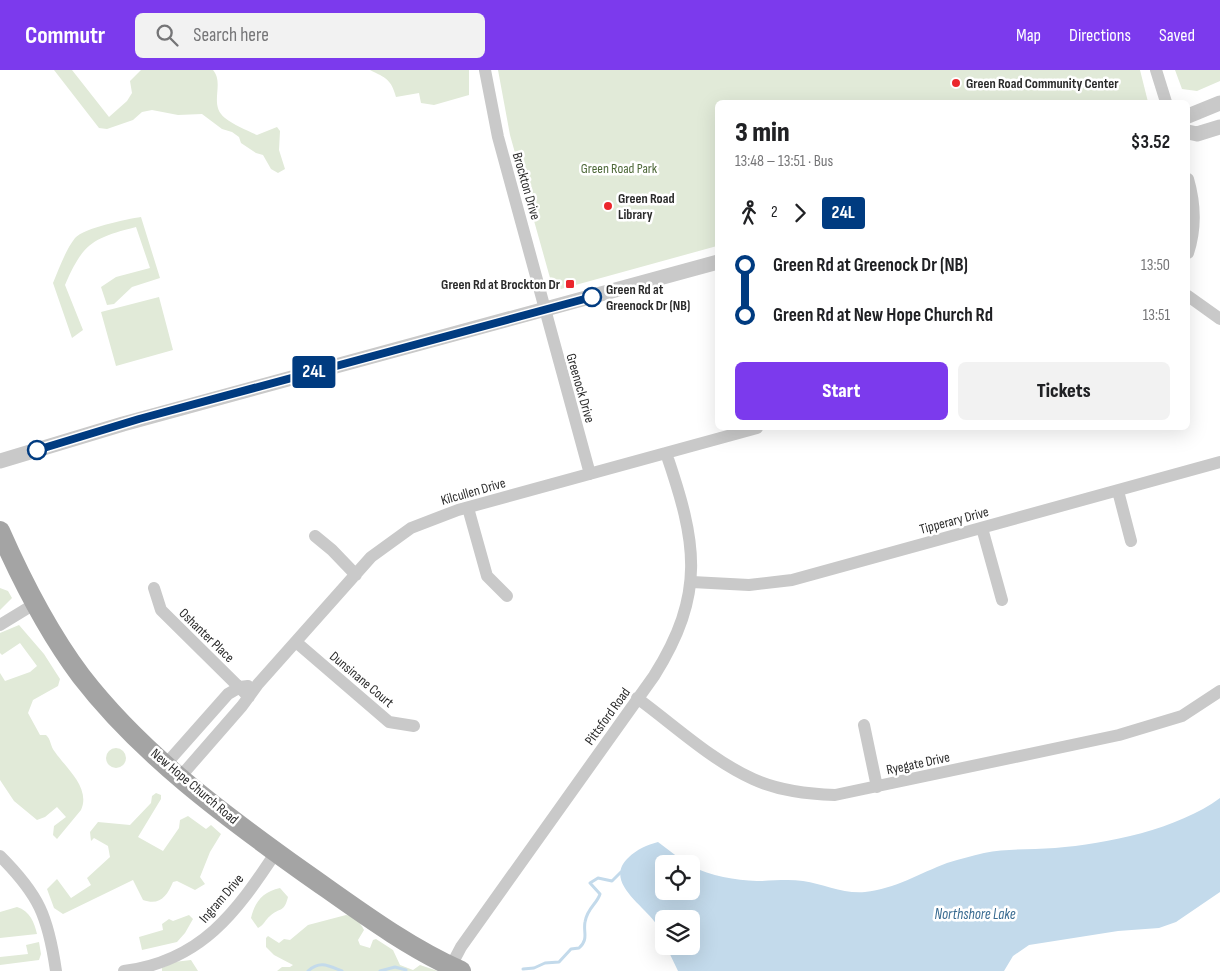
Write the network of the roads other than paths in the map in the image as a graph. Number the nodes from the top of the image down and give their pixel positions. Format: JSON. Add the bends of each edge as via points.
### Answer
{"nodes":[{"id":1,"x":486,"y":70,"type":"edge"},
{"id":2,"x":1156,"y":70,"type":"edge"},
{"id":3,"x":1165,"y":100,"type":"edge"},
{"id":4,"x":1220,"y":104,"type":"edge"},
{"id":5,"x":1190,"y":115,"type":"edge"},
{"id":6,"x":1220,"y":127,"type":"edge"},
{"id":7,"x":1190,"y":132,"type":"edge"},
{"id":8,"x":1190,"y":190,"type":"edge"},
{"id":9,"x":1190,"y":244,"type":"edge"},
{"id":10,"x":715,"y":263,"type":"edge"},
{"id":11,"x":1190,"y":297,"type":"edge"},
{"id":12,"x":546,"y":309,"type":"junction"},
{"id":13,"x":1220,"y":319,"type":"edge"},
{"id":14,"x":749,"y":430,"type":"edge"},
{"id":15,"x":666,"y":453,"type":"junction"},
{"id":16,"x":0,"y":461,"type":"edge"},
{"id":17,"x":1220,"y":462,"type":"edge"},
{"id":18,"x":590,"y":474,"type":"junction"},
{"id":19,"x":1118,"y":491,"type":"junction"},
{"id":20,"x":468,"y":508,"type":"junction"},
{"id":21,"x":982,"y":528,"type":"junction"},
{"id":22,"x":0,"y":530,"type":"edge"},
{"id":23,"x":315,"y":536,"type":"dead end"},
{"id":24,"x":1131,"y":541,"type":"dead end"},
{"id":25,"x":356,"y":575,"type":"junction"},
{"id":26,"x":692,"y":582,"type":"junction"},
{"id":27,"x":154,"y":588,"type":"dead end"},
{"id":28,"x":507,"y":596,"type":"dead end"},
{"id":29,"x":1002,"y":600,"type":"dead end"},
{"id":30,"x":36,"y":604,"type":"junction"},
{"id":31,"x":0,"y":626,"type":"edge"},
{"id":32,"x":296,"y":642,"type":"junction"},
{"id":33,"x":258,"y":684,"type":"junction"},
{"id":34,"x":240,"y":687,"type":"junction"},
{"id":35,"x":1220,"y":691,"type":"edge"},
{"id":36,"x":248,"y":697,"type":"junction"},
{"id":37,"x":637,"y":698,"type":"junction"},
{"id":38,"x":864,"y":725,"type":"dead end"},
{"id":39,"x":414,"y":726,"type":"dead end"},
{"id":40,"x":173,"y":770,"type":"junction"},
{"id":41,"x":877,"y":787,"type":"junction"},
{"id":42,"x":276,"y":852,"type":"junction"},
{"id":43,"x":0,"y":856,"type":"edge"},
{"id":44,"x":456,"y":969,"type":"edge"},
{"id":45,"x":56,"y":971,"type":"edge"},
{"id":46,"x":124,"y":971,"type":"edge"}],
"edges":[{"from":1,"to":12,"type":"street","name":"Brockton Drive","via":[[498,137]]},
{"from":2,"to":3,"type":"street"},
{"from":4,"to":5,"type":"street"},
{"from":6,"to":7,"type":"street","via":[[1197,134]]},
{"from":8,"to":9,"type":"street","via":[[1194,227]]},
{"from":10,"to":12,"type":"street"},
{"from":11,"to":13,"type":"street"},
{"from":12,"to":16,"type":"street","via":[[132,421]]},
{"from":12,"to":18,"type":"street","name":"Greenock Drive"},
{"from":14,"to":15,"type":"street","name":"Kilcullen Drive"},
{"from":15,"to":18,"type":"street","name":"Kilcullen Drive"},
{"from":15,"to":26,"type":"street","name":"Pittsford Road","via":[[686,524]]},
{"from":17,"to":19,"type":"street","name":"Tipperary Drive"},
{"from":18,"to":20,"type":"street","name":"Kilcullen Drive"},
{"from":19,"to":21,"type":"street","name":"Tipperary Drive"},
{"from":19,"to":24,"type":"street"},
{"from":20,"to":25,"type":"street","name":"Kilcullen Drive","via":[[433,518],[399,535],[371,557]]},
{"from":20,"to":28,"type":"street","via":[[487,576]]},
{"from":21,"to":26,"type":"street","name":"Tipperary Drive","via":[[792,580],[749,586]]},
{"from":21,"to":29,"type":"street"},
{"from":22,"to":30,"type":"main road","name":"New Hope Church Road"},
{"from":23,"to":25,"type":"street"},
{"from":25,"to":32,"type":"street","name":"Kilcullen Drive"},
{"from":26,"to":37,"type":"street","name":"Pittsford Road","via":[[685,615],[671,649]]},
{"from":27,"to":34,"type":"street","name":"Oshanter Place","via":[[161,610]]},
{"from":30,"to":31,"type":"street"},
{"from":30,"to":40,"type":"main road","name":"New Hope Church Road","via":[[92,690]]},
{"from":32,"to":33,"type":"street","name":"Kilcullen Drive"},
{"from":32,"to":39,"type":"street","name":"Dunsinane Court","via":[[389,722]]},
{"from":33,"to":34,"type":"street"},
{"from":33,"to":36,"type":"street","name":"Kilcullen Drive"},
{"from":34,"to":36,"type":"street","name":"Oshanter Place"},
{"from":34,"to":40,"type":"street","via":[[228,694]]},
{"from":35,"to":41,"type":"street","name":"Ryegate Drive","via":[[1182,716],[1119,736]]},
{"from":36,"to":40,"type":"street","name":"Kilcullen Drive"},
{"from":37,"to":41,"type":"street","name":"Ryegate Drive","via":[[752,779],[811,794],[836,795]]},
{"from":37,"to":44,"type":"street","name":"Pittsford Road","via":[[461,947]]},
{"from":38,"to":41,"type":"street"},
{"from":40,"to":42,"type":"main road","name":"New Hope Church Road"},
{"from":42,"to":44,"type":"main road","name":"New Hope Church Road","via":[[392,934]]},
{"from":42,"to":46,"type":"street","name":"Ingram Drive","via":[[221,925],[203,940],[165,963]]},
{"from":43,"to":45,"type":"street","via":[[35,896],[49,927]]}]}
